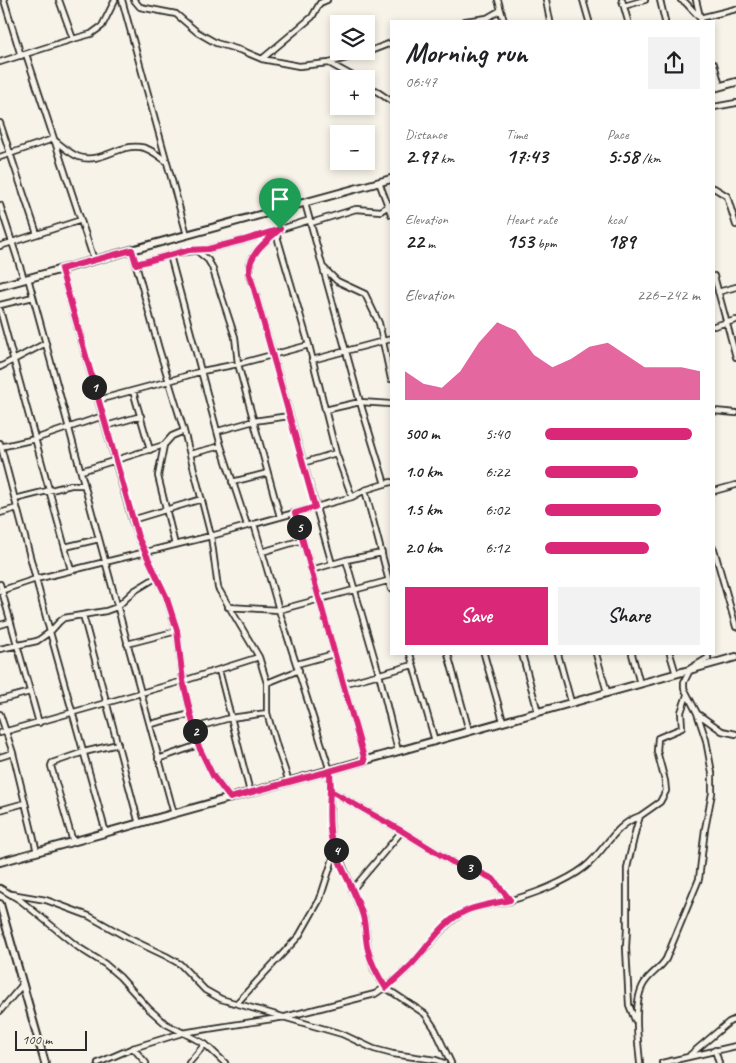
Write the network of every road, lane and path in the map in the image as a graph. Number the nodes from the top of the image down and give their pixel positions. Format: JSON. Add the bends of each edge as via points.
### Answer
{"nodes":[{"id":1,"x":4,"y":0,"type":"edge"},
{"id":2,"x":59,"y":0,"type":"edge"},
{"id":3,"x":115,"y":0,"type":"edge"},
{"id":4,"x":122,"y":0,"type":"edge"},
{"id":5,"x":134,"y":0,"type":"edge"},
{"id":6,"x":327,"y":0,"type":"edge"},
{"id":7,"x":498,"y":0,"type":"edge"},
{"id":8,"x":546,"y":0,"type":"edge"},
{"id":9,"x":583,"y":0,"type":"edge"},
{"id":10,"x":622,"y":0,"type":"edge"},
{"id":11,"x":645,"y":0,"type":"edge"},
{"id":12,"x":660,"y":0,"type":"edge"},
{"id":13,"x":681,"y":0,"type":"edge"},
{"id":14,"x":696,"y":0,"type":"edge"},
{"id":15,"x":624,"y":6,"type":"junction"},
{"id":16,"x":736,"y":9,"type":"edge"},
{"id":17,"x":501,"y":10,"type":"junction"},
{"id":18,"x":472,"y":20,"type":"edge"},
{"id":19,"x":504,"y":20,"type":"edge"},
{"id":20,"x":550,"y":20,"type":"edge"},
{"id":21,"x":589,"y":20,"type":"edge"},
{"id":22,"x":628,"y":20,"type":"edge"},
{"id":23,"x":665,"y":20,"type":"edge"},
{"id":24,"x":701,"y":20,"type":"edge"},
{"id":25,"x":73,"y":39,"type":"junction"},
{"id":26,"x":390,"y":43,"type":"edge"},
{"id":27,"x":24,"y":55,"type":"junction"},
{"id":28,"x":262,"y":59,"type":"junction"},
{"id":29,"x":0,"y":62,"type":"edge"},
{"id":30,"x":329,"y":62,"type":"junction"},
{"id":31,"x":343,"y":70,"type":"edge"},
{"id":32,"x":715,"y":72,"type":"edge"},
{"id":33,"x":736,"y":83,"type":"edge"},
{"id":34,"x":717,"y":87,"type":"edge"},
{"id":35,"x":375,"y":90,"type":"edge"},
{"id":36,"x":390,"y":100,"type":"edge"},
{"id":37,"x":736,"y":103,"type":"edge"},
{"id":38,"x":715,"y":106,"type":"edge"},
{"id":39,"x":0,"y":123,"type":"edge"},
{"id":40,"x":54,"y":139,"type":"junction"},
{"id":41,"x":10,"y":154,"type":"junction"},
{"id":42,"x":0,"y":156,"type":"edge"},
{"id":43,"x":168,"y":162,"type":"junction"},
{"id":44,"x":390,"y":179,"type":"edge"},
{"id":45,"x":379,"y":182,"type":"junction"},
{"id":46,"x":715,"y":189,"type":"edge"},
{"id":47,"x":305,"y":202,"type":"junction"},
{"id":48,"x":0,"y":205,"type":"edge"},
{"id":49,"x":390,"y":206,"type":"edge"},
{"id":50,"x":735,"y":215,"type":"edge"},
{"id":51,"x":81,"y":220,"type":"junction"},
{"id":52,"x":311,"y":222,"type":"junction"},
{"id":53,"x":736,"y":225,"type":"edge"},
{"id":54,"x":278,"y":231,"type":"junction"},
{"id":55,"x":37,"y":234,"type":"junction"},
{"id":56,"x":187,"y":235,"type":"junction"},
{"id":57,"x":12,"y":242,"type":"junction"},
{"id":58,"x":0,"y":246,"type":"edge"},
{"id":59,"x":132,"y":250,"type":"junction"},
{"id":60,"x":196,"y":250,"type":"junction"},
{"id":61,"x":170,"y":255,"type":"junction"},
{"id":62,"x":94,"y":260,"type":"junction"},
{"id":63,"x":136,"y":264,"type":"junction"},
{"id":64,"x":323,"y":267,"type":"junction"},
{"id":65,"x":61,"y":269,"type":"junction"},
{"id":66,"x":26,"y":279,"type":"junction"},
{"id":67,"x":715,"y":280,"type":"edge"},
{"id":68,"x":0,"y":286,"type":"edge"},
{"id":69,"x":736,"y":287,"type":"edge"},
{"id":70,"x":718,"y":292,"type":"junction"},
{"id":71,"x":33,"y":297,"type":"junction"},
{"id":72,"x":0,"y":305,"type":"edge"},
{"id":73,"x":0,"y":310,"type":"edge"},
{"id":74,"x":736,"y":320,"type":"edge"},
{"id":75,"x":727,"y":323,"type":"junction"},
{"id":76,"x":715,"y":326,"type":"edge"},
{"id":77,"x":390,"y":339,"type":"edge"},
{"id":78,"x":382,"y":341,"type":"junction"},
{"id":79,"x":46,"y":343,"type":"junction"},
{"id":80,"x":308,"y":345,"type":"junction"},
{"id":81,"x":347,"y":350,"type":"junction"},
{"id":82,"x":273,"y":355,"type":"junction"},
{"id":83,"x":736,"y":357,"type":"edge"},
{"id":84,"x":14,"y":359,"type":"junction"},
{"id":85,"x":312,"y":360,"type":"junction"},
{"id":86,"x":238,"y":364,"type":"junction"},
{"id":87,"x":0,"y":367,"type":"edge"},
{"id":88,"x":202,"y":371,"type":"junction"},
{"id":89,"x":390,"y":375,"type":"edge"},
{"id":90,"x":169,"y":382,"type":"junction"},
{"id":91,"x":133,"y":391,"type":"junction"},
{"id":92,"x":98,"y":400,"type":"junction"},
{"id":93,"x":360,"y":402,"type":"junction"},
{"id":94,"x":390,"y":404,"type":"edge"},
{"id":95,"x":325,"y":410,"type":"junction"},
{"id":96,"x":715,"y":411,"type":"edge"},
{"id":97,"x":736,"y":413,"type":"edge"},
{"id":98,"x":103,"y":416,"type":"junction"},
{"id":99,"x":141,"y":416,"type":"junction"},
{"id":100,"x":290,"y":416,"type":"junction"},
{"id":101,"x":254,"y":421,"type":"junction"},
{"id":102,"x":106,"y":426,"type":"junction"},
{"id":103,"x":69,"y":428,"type":"junction"},
{"id":104,"x":184,"y":430,"type":"junction"},
{"id":105,"x":218,"y":431,"type":"junction"},
{"id":106,"x":35,"y":438,"type":"junction"},
{"id":107,"x":0,"y":445,"type":"edge"},
{"id":108,"x":164,"y":445,"type":"junction"},
{"id":109,"x":222,"y":446,"type":"junction"},
{"id":110,"x":150,"y":450,"type":"junction"},
{"id":111,"x":336,"y":453,"type":"junction"},
{"id":112,"x":190,"y":454,"type":"junction"},
{"id":113,"x":116,"y":460,"type":"junction"},
{"id":114,"x":303,"y":463,"type":"junction"},
{"id":115,"x":81,"y":471,"type":"junction"},
{"id":116,"x":268,"y":473,"type":"junction"},
{"id":117,"x":232,"y":482,"type":"junction"},
{"id":118,"x":390,"y":482,"type":"edge"},
{"id":119,"x":385,"y":484,"type":"junction"},
{"id":120,"x":84,"y":485,"type":"junction"},
{"id":121,"x":736,"y":485,"type":"edge"},
{"id":122,"x":49,"y":489,"type":"junction"},
{"id":123,"x":365,"y":490,"type":"junction"},
{"id":124,"x":715,"y":491,"type":"edge"},
{"id":125,"x":352,"y":497,"type":"junction"},
{"id":126,"x":15,"y":499,"type":"junction"},
{"id":127,"x":202,"y":499,"type":"junction"},
{"id":128,"x":315,"y":507,"type":"junction"},
{"id":129,"x":18,"y":508,"type":"junction"},
{"id":130,"x":166,"y":510,"type":"junction"},
{"id":131,"x":0,"y":513,"type":"edge"},
{"id":132,"x":295,"y":513,"type":"junction"},
{"id":133,"x":280,"y":517,"type":"junction"},
{"id":134,"x":132,"y":520,"type":"junction"},
{"id":135,"x":254,"y":524,"type":"junction"},
{"id":136,"x":247,"y":525,"type":"junction"},
{"id":137,"x":212,"y":536,"type":"junction"},
{"id":138,"x":99,"y":539,"type":"junction"},
{"id":139,"x":302,"y":540,"type":"junction"},
{"id":140,"x":174,"y":545,"type":"junction"},
{"id":141,"x":65,"y":547,"type":"junction"},
{"id":142,"x":146,"y":552,"type":"junction"},
{"id":143,"x":262,"y":552,"type":"junction"},
{"id":144,"x":382,"y":553,"type":"junction"},
{"id":145,"x":715,"y":553,"type":"edge"},
{"id":146,"x":346,"y":560,"type":"junction"},
{"id":147,"x":105,"y":562,"type":"junction"},
{"id":148,"x":332,"y":564,"type":"junction"},
{"id":149,"x":71,"y":570,"type":"junction"},
{"id":150,"x":310,"y":570,"type":"junction"},
{"id":151,"x":158,"y":577,"type":"junction"},
{"id":152,"x":36,"y":579,"type":"junction"},
{"id":153,"x":390,"y":580,"type":"edge"},
{"id":154,"x":0,"y":584,"type":"edge"},
{"id":155,"x":354,"y":590,"type":"junction"},
{"id":156,"x":1,"y":591,"type":"edge"},
{"id":157,"x":318,"y":599,"type":"junction"},
{"id":158,"x":117,"y":607,"type":"junction"},
{"id":159,"x":228,"y":608,"type":"junction"},
{"id":160,"x":279,"y":610,"type":"junction"},
{"id":161,"x":83,"y":615,"type":"junction"},
{"id":162,"x":10,"y":622,"type":"junction"},
{"id":163,"x":0,"y":625,"type":"edge"},
{"id":164,"x":736,"y":627,"type":"edge"},
{"id":165,"x":177,"y":630,"type":"junction"},
{"id":166,"x":50,"y":632,"type":"junction"},
{"id":167,"x":127,"y":644,"type":"junction"},
{"id":168,"x":17,"y":646,"type":"junction"},
{"id":169,"x":0,"y":648,"type":"edge"},
{"id":170,"x":334,"y":654,"type":"junction"},
{"id":171,"x":410,"y":655,"type":"edge"},
{"id":172,"x":448,"y":655,"type":"edge"},
{"id":173,"x":484,"y":655,"type":"edge"},
{"id":174,"x":522,"y":655,"type":"edge"},
{"id":175,"x":558,"y":655,"type":"edge"},
{"id":176,"x":596,"y":655,"type":"edge"},
{"id":177,"x":632,"y":655,"type":"edge"},
{"id":178,"x":670,"y":655,"type":"edge"},
{"id":179,"x":708,"y":655,"type":"edge"},
{"id":180,"x":259,"y":657,"type":"junction"},
{"id":181,"x":736,"y":657,"type":"edge"},
{"id":182,"x":297,"y":664,"type":"junction"},
{"id":183,"x":413,"y":666,"type":"junction"},
{"id":184,"x":219,"y":670,"type":"junction"},
{"id":185,"x":299,"y":670,"type":"junction"},
{"id":186,"x":687,"y":671,"type":"junction"},
{"id":187,"x":379,"y":674,"type":"junction"},
{"id":188,"x":676,"y":674,"type":"junction"},
{"id":189,"x":183,"y":681,"type":"junction"},
{"id":190,"x":267,"y":683,"type":"junction"},
{"id":191,"x":343,"y":684,"type":"junction"},
{"id":192,"x":640,"y":684,"type":"junction"},
{"id":193,"x":30,"y":692,"type":"junction"},
{"id":194,"x":607,"y":692,"type":"junction"},
{"id":195,"x":140,"y":693,"type":"junction"},
{"id":196,"x":687,"y":694,"type":"junction"},
{"id":197,"x":0,"y":700,"type":"edge"},
{"id":198,"x":571,"y":702,"type":"junction"},
{"id":199,"x":107,"y":703,"type":"junction"},
{"id":200,"x":538,"y":712,"type":"junction"},
{"id":201,"x":73,"y":713,"type":"junction"},
{"id":202,"x":267,"y":713,"type":"junction"},
{"id":203,"x":697,"y":713,"type":"junction"},
{"id":204,"x":0,"y":714,"type":"edge"},
{"id":205,"x":191,"y":714,"type":"junction"},
{"id":206,"x":230,"y":718,"type":"junction"},
{"id":207,"x":503,"y":721,"type":"junction"},
{"id":208,"x":39,"y":723,"type":"junction"},
{"id":209,"x":150,"y":724,"type":"junction"},
{"id":210,"x":194,"y":728,"type":"junction"},
{"id":211,"x":469,"y":731,"type":"junction"},
{"id":212,"x":3,"y":732,"type":"edge"},
{"id":213,"x":736,"y":734,"type":"edge"},
{"id":214,"x":435,"y":741,"type":"junction"},
{"id":215,"x":118,"y":744,"type":"junction"},
{"id":216,"x":198,"y":745,"type":"junction"},
{"id":217,"x":398,"y":751,"type":"junction"},
{"id":218,"x":84,"y":752,"type":"junction"},
{"id":219,"x":13,"y":753,"type":"junction"},
{"id":220,"x":0,"y":756,"type":"edge"},
{"id":221,"x":158,"y":759,"type":"junction"},
{"id":222,"x":365,"y":761,"type":"junction"},
{"id":223,"x":330,"y":771,"type":"junction"},
{"id":224,"x":289,"y":782,"type":"junction"},
{"id":225,"x":331,"y":791,"type":"junction"},
{"id":226,"x":250,"y":792,"type":"junction"},
{"id":227,"x":230,"y":798,"type":"junction"},
{"id":228,"x":25,"y":803,"type":"junction"},
{"id":229,"x":0,"y":810,"type":"edge"},
{"id":230,"x":174,"y":814,"type":"junction"},
{"id":231,"x":640,"y":816,"type":"junction"},
{"id":232,"x":139,"y":824,"type":"junction"},
{"id":233,"x":402,"y":831,"type":"junction"},
{"id":234,"x":106,"y":833,"type":"junction"},
{"id":235,"x":73,"y":842,"type":"junction"},
{"id":236,"x":336,"y":850,"type":"junction"},
{"id":237,"x":37,"y":852,"type":"junction"},
{"id":238,"x":0,"y":862,"type":"edge"},
{"id":239,"x":0,"y":888,"type":"edge"},
{"id":240,"x":352,"y":890,"type":"junction"},
{"id":241,"x":11,"y":894,"type":"junction"},
{"id":242,"x":510,"y":900,"type":"junction"},
{"id":243,"x":0,"y":904,"type":"edge"},
{"id":244,"x":23,"y":984,"type":"junction"},
{"id":245,"x":386,"y":988,"type":"junction"},
{"id":246,"x":237,"y":1003,"type":"junction"},
{"id":247,"x":0,"y":1011,"type":"edge"},
{"id":248,"x":285,"y":1018,"type":"junction"},
{"id":249,"x":736,"y":1019,"type":"edge"},
{"id":250,"x":636,"y":1021,"type":"junction"},
{"id":251,"x":182,"y":1033,"type":"junction"},
{"id":252,"x":205,"y":1044,"type":"junction"},
{"id":253,"x":736,"y":1046,"type":"edge"},
{"id":254,"x":133,"y":1048,"type":"junction"},
{"id":255,"x":716,"y":1050,"type":"junction"},
{"id":256,"x":689,"y":1056,"type":"junction"},
{"id":257,"x":679,"y":1061,"type":"edge"},
{"id":258,"x":45,"y":1063,"type":"edge"},
{"id":259,"x":98,"y":1063,"type":"edge"},
{"id":260,"x":146,"y":1063,"type":"edge"},
{"id":261,"x":188,"y":1063,"type":"edge"},
{"id":262,"x":225,"y":1063,"type":"edge"},
{"id":263,"x":444,"y":1063,"type":"edge"},
{"id":264,"x":451,"y":1063,"type":"edge"},
{"id":265,"x":639,"y":1063,"type":"edge"},
{"id":266,"x":662,"y":1063,"type":"edge"},
{"id":267,"x":719,"y":1063,"type":"edge"}],
"edges":[{"from":1,"to":27,"type":"street"},
{"from":2,"to":25,"type":"street"},
{"from":3,"to":25,"type":"street","via":[[102,26],[91,34]]},
{"from":4,"to":43,"type":"street"},
{"from":5,"to":28,"type":"street","via":[[140,7],[176,14],[216,43]]},
{"from":6,"to":28,"type":"street","via":[[320,3],[312,17]]},
{"from":7,"to":17,"type":"street"},
{"from":8,"to":20,"type":"street"},
{"from":9,"to":21,"type":"street"},
{"from":10,"to":15,"type":"street"},
{"from":11,"to":15,"type":"street"},
{"from":12,"to":23,"type":"street"},
{"from":13,"to":24,"type":"street"},
{"from":14,"to":24,"type":"street"},
{"from":15,"to":22,"type":"street"},
{"from":16,"to":24,"type":"street"},
{"from":17,"to":18,"type":"street","via":[[487,18]]},
{"from":17,"to":19,"type":"street"},
{"from":25,"to":27,"type":"street"},
{"from":26,"to":30,"type":"street"},
{"from":27,"to":29,"type":"street"},
{"from":27,"to":40,"type":"street"},
{"from":28,"to":30,"type":"street","via":[[299,66]]},
{"from":30,"to":31,"type":"street"},
{"from":32,"to":34,"type":"street"},
{"from":33,"to":34,"type":"street"},
{"from":35,"to":36,"type":"street"},
{"from":37,"to":38,"type":"street"},
{"from":39,"to":41,"type":"street"},
{"from":40,"to":41,"type":"street"},
{"from":40,"to":43,"type":"street","via":[[79,157],[95,158],[142,147]]},
{"from":40,"to":51,"type":"street"},
{"from":41,"to":42,"type":"street"},
{"from":41,"to":55,"type":"street"},
{"from":43,"to":56,"type":"street"},
{"from":44,"to":45,"type":"street"},
{"from":45,"to":47,"type":"street"},
{"from":45,"to":49,"type":"street"},
{"from":46,"to":50,"type":"street","via":[[727,196]]},
{"from":47,"to":52,"type":"street"},
{"from":47,"to":56,"type":"street"},
{"from":48,"to":57,"type":"street"},
{"from":49,"to":52,"type":"street","via":[[381,211],[356,209]]},
{"from":50,"to":53,"type":"street"},
{"from":51,"to":55,"type":"street"},
{"from":51,"to":62,"type":"street"},
{"from":52,"to":54,"type":"street"},
{"from":52,"to":64,"type":"street"},
{"from":54,"to":60,"type":"street"},
{"from":54,"to":80,"type":"street"},
{"from":54,"to":82,"type":"street","via":[[250,259],[249,271]]},
{"from":55,"to":57,"type":"street"},
{"from":56,"to":59,"type":"street"},
{"from":57,"to":58,"type":"street"},
{"from":57,"to":66,"type":"street"},
{"from":59,"to":62,"type":"street"},
{"from":59,"to":63,"type":"street"},
{"from":60,"to":61,"type":"street"},
{"from":60,"to":86,"type":"street","via":[[212,267],[235,337]]},
{"from":61,"to":63,"type":"street"},
{"from":61,"to":88,"type":"street"},
{"from":62,"to":65,"type":"street"},
{"from":63,"to":90,"type":"street"},
{"from":64,"to":78,"type":"street","via":[[337,281],[365,294],[379,323]]},
{"from":64,"to":81,"type":"street"},
{"from":65,"to":66,"type":"street"},
{"from":65,"to":92,"type":"street"},
{"from":66,"to":68,"type":"street"},
{"from":66,"to":71,"type":"street"},
{"from":67,"to":70,"type":"street"},
{"from":69,"to":70,"type":"street"},
{"from":70,"to":75,"type":"street"},
{"from":71,"to":72,"type":"street"},
{"from":71,"to":79,"type":"street"},
{"from":73,"to":84,"type":"street"},
{"from":74,"to":75,"type":"street"},
{"from":75,"to":76,"type":"street"},
{"from":75,"to":83,"type":"street"},
{"from":77,"to":78,"type":"street"},
{"from":78,"to":81,"type":"street"},
{"from":78,"to":89,"type":"street"},
{"from":79,"to":84,"type":"street"},
{"from":79,"to":103,"type":"street"},
{"from":80,"to":82,"type":"street"},
{"from":80,"to":85,"type":"street"},
{"from":81,"to":85,"type":"street"},
{"from":81,"to":93,"type":"street"},
{"from":82,"to":86,"type":"street"},
{"from":82,"to":100,"type":"street"},
{"from":84,"to":87,"type":"street"},
{"from":84,"to":106,"type":"street"},
{"from":85,"to":95,"type":"street"},
{"from":86,"to":88,"type":"street"},
{"from":86,"to":101,"type":"street"},
{"from":88,"to":90,"type":"street"},
{"from":88,"to":105,"type":"street"},
{"from":90,"to":91,"type":"street"},
{"from":90,"to":104,"type":"street"},
{"from":91,"to":92,"type":"street"},
{"from":91,"to":99,"type":"street"},
{"from":92,"to":98,"type":"street"},
{"from":93,"to":94,"type":"street"},
{"from":93,"to":95,"type":"street"},
{"from":93,"to":119,"type":"street"},
{"from":95,"to":111,"type":"street"},
{"from":96,"to":97,"type":"street"},
{"from":98,"to":102,"type":"street"},
{"from":98,"to":103,"type":"street"},
{"from":99,"to":102,"type":"street"},
{"from":99,"to":110,"type":"street"},
{"from":100,"to":101,"type":"street"},
{"from":100,"to":114,"type":"street"},
{"from":101,"to":105,"type":"street"},
{"from":101,"to":116,"type":"street"},
{"from":102,"to":113,"type":"street"},
{"from":103,"to":106,"type":"street"},
{"from":103,"to":115,"type":"street"},
{"from":104,"to":108,"type":"street"},
{"from":104,"to":112,"type":"street"},
{"from":105,"to":109,"type":"street"},
{"from":106,"to":107,"type":"street"},
{"from":106,"to":122,"type":"street"},
{"from":107,"to":126,"type":"street"},
{"from":108,"to":110,"type":"street"},
{"from":108,"to":130,"type":"street","via":[[158,476]]},
{"from":109,"to":112,"type":"street"},
{"from":109,"to":117,"type":"street"},
{"from":110,"to":113,"type":"street"},
{"from":111,"to":114,"type":"street"},
{"from":111,"to":125,"type":"street"},
{"from":112,"to":127,"type":"street"},
{"from":113,"to":115,"type":"street"},
{"from":113,"to":134,"type":"street"},
{"from":114,"to":128,"type":"street"},
{"from":115,"to":120,"type":"street"},
{"from":116,"to":117,"type":"street"},
{"from":116,"to":133,"type":"street"},
{"from":117,"to":136,"type":"street"},
{"from":118,"to":119,"type":"street"},
{"from":119,"to":123,"type":"street"},
{"from":120,"to":122,"type":"street"},
{"from":120,"to":138,"type":"street"},
{"from":121,"to":124,"type":"street"},
{"from":122,"to":126,"type":"street"},
{"from":122,"to":141,"type":"street"},
{"from":123,"to":125,"type":"street"},
{"from":123,"to":144,"type":"street"},
{"from":125,"to":128,"type":"street"},
{"from":126,"to":129,"type":"street"},
{"from":127,"to":130,"type":"street"},
{"from":127,"to":137,"type":"street"},
{"from":128,"to":132,"type":"street"},
{"from":128,"to":148,"type":"street"},
{"from":129,"to":131,"type":"street"},
{"from":129,"to":152,"type":"street"},
{"from":130,"to":134,"type":"street"},
{"from":130,"to":140,"type":"street"},
{"from":132,"to":133,"type":"street"},
{"from":132,"to":139,"type":"street"},
{"from":133,"to":135,"type":"street"},
{"from":134,"to":142,"type":"street"},
{"from":135,"to":136,"type":"street"},
{"from":135,"to":143,"type":"street"},
{"from":136,"to":137,"type":"street"},
{"from":137,"to":140,"type":"street"},
{"from":137,"to":159,"type":"street","via":[[218,588]]},
{"from":138,"to":141,"type":"street"},
{"from":138,"to":147,"type":"street"},
{"from":139,"to":143,"type":"street"},
{"from":139,"to":150,"type":"street"},
{"from":140,"to":142,"type":"street"},
{"from":141,"to":149,"type":"street"},
{"from":142,"to":147,"type":"street"},
{"from":142,"to":151,"type":"street"},
{"from":143,"to":160,"type":"street"},
{"from":144,"to":146,"type":"street"},
{"from":144,"to":153,"type":"street"},
{"from":145,"to":164,"type":"street"},
{"from":146,"to":148,"type":"street"},
{"from":146,"to":155,"type":"street"},
{"from":147,"to":149,"type":"street"},
{"from":147,"to":158,"type":"street"},
{"from":148,"to":150,"type":"street"},
{"from":149,"to":152,"type":"street"},
{"from":150,"to":157,"type":"street"},
{"from":151,"to":158,"type":"street","via":[[134,591]]},
{"from":151,"to":165,"type":"street"},
{"from":152,"to":156,"type":"street"},
{"from":152,"to":166,"type":"street"},
{"from":153,"to":155,"type":"street"},
{"from":154,"to":156,"type":"street"},
{"from":155,"to":157,"type":"street"},
{"from":155,"to":187,"type":"street"},
{"from":156,"to":162,"type":"street"},
{"from":157,"to":160,"type":"street"},
{"from":157,"to":170,"type":"street"},
{"from":158,"to":161,"type":"street"},
{"from":158,"to":167,"type":"street"},
{"from":159,"to":160,"type":"street"},
{"from":159,"to":180,"type":"street"},
{"from":160,"to":182,"type":"street"},
{"from":161,"to":166,"type":"street","via":[[64,618]]},
{"from":161,"to":199,"type":"street"},
{"from":162,"to":163,"type":"street"},
{"from":162,"to":168,"type":"street"},
{"from":165,"to":167,"type":"street"},
{"from":165,"to":189,"type":"street"},
{"from":166,"to":168,"type":"street","via":[[37,641]]},
{"from":166,"to":201,"type":"street"},
{"from":167,"to":195,"type":"street"},
{"from":168,"to":169,"type":"street"},
{"from":168,"to":193,"type":"street"},
{"from":170,"to":182,"type":"street"},
{"from":170,"to":191,"type":"street"},
{"from":171,"to":183,"type":"street"},
{"from":172,"to":211,"type":"street"},
{"from":173,"to":207,"type":"street"},
{"from":174,"to":200,"type":"street"},
{"from":175,"to":198,"type":"street"},
{"from":176,"to":194,"type":"street"},
{"from":177,"to":192,"type":"street"},
{"from":178,"to":188,"type":"street"},
{"from":179,"to":186,"type":"street"},
{"from":180,"to":184,"type":"street"},
{"from":180,"to":190,"type":"street"},
{"from":181,"to":186,"type":"street"},
{"from":182,"to":185,"type":"street"},
{"from":183,"to":187,"type":"street"},
{"from":183,"to":214,"type":"street"},
{"from":184,"to":189,"type":"street"},
{"from":184,"to":206,"type":"street"},
{"from":185,"to":190,"type":"street"},
{"from":185,"to":223,"type":"street"},
{"from":186,"to":188,"type":"street"},
{"from":186,"to":196,"type":"street","via":[[684,682]]},
{"from":187,"to":191,"type":"street"},
{"from":187,"to":217,"type":"street"},
{"from":188,"to":192,"type":"street"},
{"from":189,"to":195,"type":"street"},
{"from":189,"to":205,"type":"street"},
{"from":190,"to":202,"type":"street"},
{"from":191,"to":222,"type":"street"},
{"from":192,"to":194,"type":"street"},
{"from":193,"to":197,"type":"street"},
{"from":193,"to":208,"type":"street"},
{"from":194,"to":198,"type":"street"},
{"from":195,"to":199,"type":"street"},
{"from":195,"to":209,"type":"street"},
{"from":196,"to":203,"type":"street"},
{"from":196,"to":231,"type":"street","via":[[681,712],[682,728],[658,738],[657,751],[665,781],[664,797]]},
{"from":198,"to":200,"type":"street"},
{"from":199,"to":201,"type":"street"},
{"from":199,"to":215,"type":"street"},
{"from":200,"to":207,"type":"street"},
{"from":201,"to":208,"type":"street"},
{"from":201,"to":218,"type":"street"},
{"from":202,"to":206,"type":"street"},
{"from":202,"to":224,"type":"street"},
{"from":203,"to":213,"type":"street","via":[[722,731]]},
{"from":203,"to":250,"type":"street","via":[[708,748],[712,779],[699,879],[666,959],[644,983]]},
{"from":204,"to":212,"type":"street"},
{"from":205,"to":209,"type":"street"},
{"from":205,"to":210,"type":"street"},
{"from":206,"to":210,"type":"street"},
{"from":206,"to":226,"type":"street"},
{"from":207,"to":211,"type":"street"},
{"from":208,"to":212,"type":"street"},
{"from":209,"to":221,"type":"street"},
{"from":210,"to":216,"type":"street"},
{"from":211,"to":214,"type":"street"},
{"from":212,"to":219,"type":"street"},
{"from":214,"to":217,"type":"street"},
{"from":215,"to":218,"type":"street"},
{"from":215,"to":232,"type":"street"},
{"from":216,"to":221,"type":"street"},
{"from":216,"to":227,"type":"street","via":[[213,776]]},
{"from":217,"to":222,"type":"street"},
{"from":218,"to":234,"type":"street"},
{"from":218,"to":235,"type":"street","via":[[51,766]]},
{"from":219,"to":220,"type":"street"},
{"from":219,"to":228,"type":"street"},
{"from":221,"to":230,"type":"street"},
{"from":222,"to":223,"type":"street"},
{"from":223,"to":224,"type":"street"},
{"from":223,"to":225,"type":"street"},
{"from":224,"to":226,"type":"street"},
{"from":225,"to":233,"type":"street"},
{"from":225,"to":236,"type":"street","via":[[331,837]]},
{"from":226,"to":227,"type":"street"},
{"from":227,"to":230,"type":"street"},
{"from":228,"to":229,"type":"street"},
{"from":228,"to":237,"type":"street"},
{"from":230,"to":232,"type":"street"},
{"from":231,"to":242,"type":"street","via":[[623,825],[586,867],[557,883]]},
{"from":231,"to":250,"type":"street","via":[[627,868],[626,889],[629,1005]]},
{"from":232,"to":234,"type":"street"},
{"from":233,"to":240,"type":"street"},
{"from":233,"to":242,"type":"street","via":[[457,865],[465,865],[493,879]]},
{"from":234,"to":235,"type":"street"},
{"from":235,"to":237,"type":"street"},
{"from":236,"to":240,"type":"street"},
{"from":236,"to":246,"type":"street","via":[[320,899],[299,936]]},
{"from":237,"to":238,"type":"street"},
{"from":239,"to":241,"type":"street"},
{"from":240,"to":245,"type":"street","via":[[364,918],[374,969]]},
{"from":241,"to":246,"type":"street","via":[[46,900],[89,916],[180,964],[205,990]]},
{"from":241,"to":251,"type":"street","via":[[105,964],[149,1009]]},
{"from":242,"to":245,"type":"street","via":[[480,906],[454,918]]},
{"from":243,"to":244,"type":"street"},
{"from":244,"to":247,"type":"street"},
{"from":244,"to":258,"type":"street"},
{"from":245,"to":248,"type":"street","via":[[368,997]]},
{"from":245,"to":264,"type":"street","via":[[425,1014]]},
{"from":246,"to":248,"type":"street"},
{"from":248,"to":251,"type":"street"},
{"from":248,"to":263,"type":"street","via":[[342,1034],[374,1049]]},
{"from":249,"to":256,"type":"street"},
{"from":250,"to":265,"type":"street"},
{"from":251,"to":252,"type":"street"},
{"from":251,"to":254,"type":"street"},
{"from":252,"to":261,"type":"street"},
{"from":252,"to":262,"type":"street"},
{"from":253,"to":255,"type":"street"},
{"from":254,"to":259,"type":"street"},
{"from":254,"to":260,"type":"street"},
{"from":255,"to":256,"type":"street"},
{"from":255,"to":267,"type":"street"},
{"from":256,"to":257,"type":"street"},
{"from":257,"to":266,"type":"street"}]}
